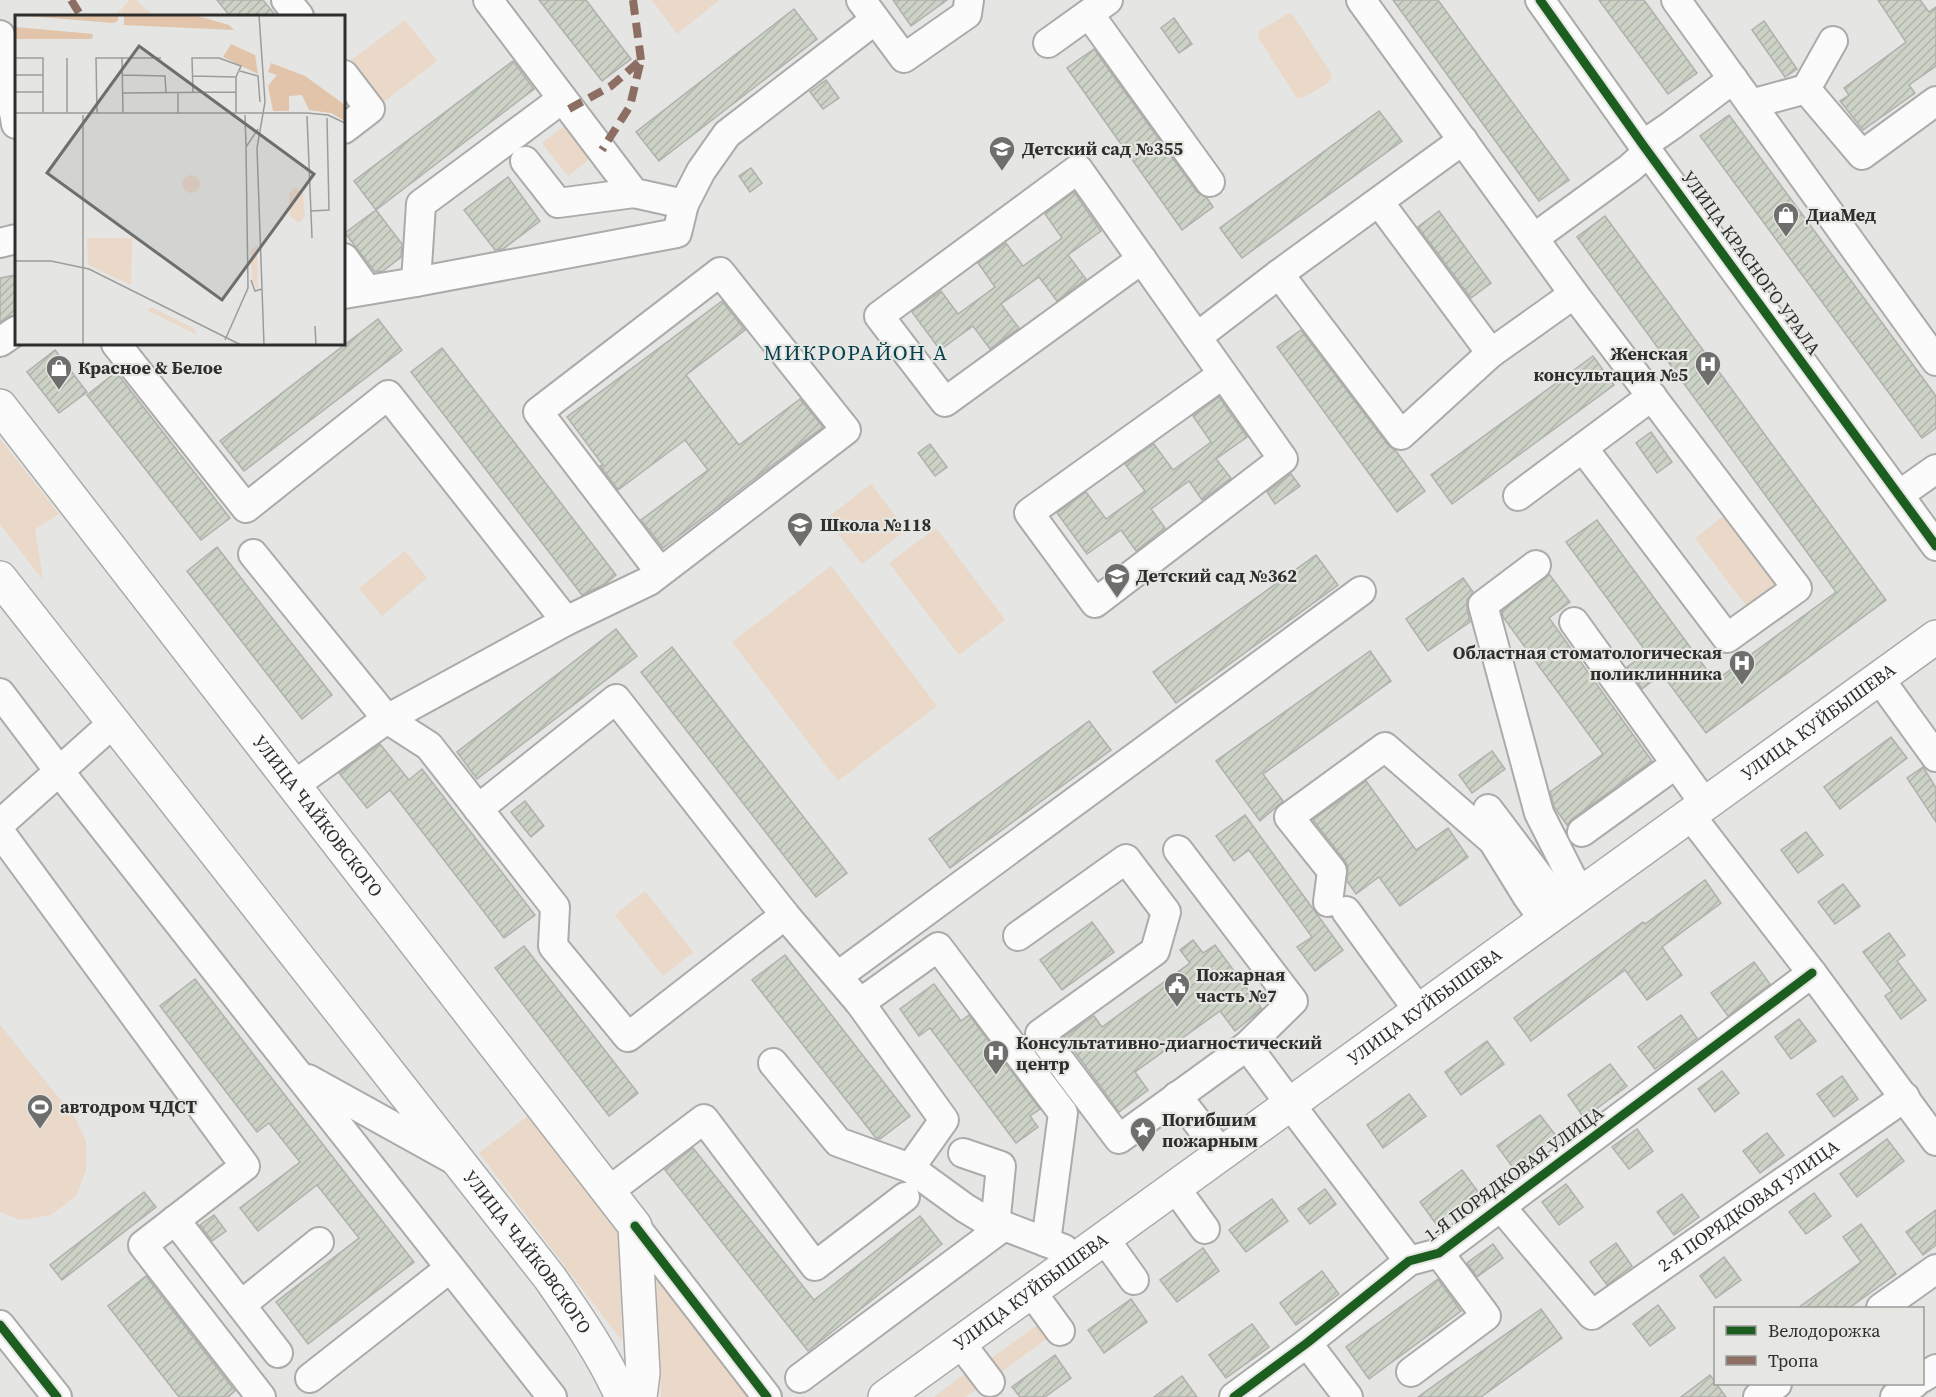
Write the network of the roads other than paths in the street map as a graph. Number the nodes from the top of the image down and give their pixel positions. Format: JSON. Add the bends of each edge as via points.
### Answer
{"nodes":[{"id":1,"x":286,"y":0,"type":"edge"},
{"id":2,"x":488,"y":0,"type":"edge"},
{"id":3,"x":969,"y":0,"type":"edge"},
{"id":4,"x":1361,"y":0,"type":"edge"},
{"id":5,"x":1540,"y":0,"type":"edge"},
{"id":6,"x":1676,"y":0,"type":"edge"},
{"id":7,"x":1098,"y":7,"type":"edge"},
{"id":8,"x":868,"y":10,"type":"edge"},
{"id":9,"x":298,"y":15,"type":"edge"},
{"id":10,"x":0,"y":35,"type":"edge"},
{"id":11,"x":1833,"y":40,"type":"dead end"},
{"id":12,"x":1048,"y":43,"type":"dead end"},
{"id":13,"x":345,"y":76,"type":"edge"},
{"id":14,"x":1733,"y":79,"type":"junction"},
{"id":15,"x":1806,"y":89,"type":"junction"},
{"id":16,"x":562,"y":99,"type":"junction"},
{"id":17,"x":1936,"y":101,"type":"edge"},
{"id":18,"x":1751,"y":104,"type":"junction"},
{"id":19,"x":15,"y":118,"type":"edge"},
{"id":20,"x":345,"y":128,"type":"edge"},
{"id":21,"x":1463,"y":140,"type":"junction"},
{"id":22,"x":1646,"y":148,"type":"junction"},
{"id":23,"x":525,"y":161,"type":"dead end"},
{"id":24,"x":1210,"y":182,"type":"dead end"},
{"id":25,"x":634,"y":192,"type":"junction"},
{"id":26,"x":1379,"y":202,"type":"junction"},
{"id":27,"x":684,"y":204,"type":"junction"},
{"id":28,"x":1534,"y":238,"type":"junction"},
{"id":29,"x":15,"y":239,"type":"edge"},
{"id":30,"x":0,"y":243,"type":"edge"},
{"id":31,"x":1142,"y":259,"type":"junction"},
{"id":32,"x":345,"y":261,"type":"edge"},
{"id":33,"x":1279,"y":274,"type":"junction"},
{"id":34,"x":416,"y":282,"type":"junction"},
{"id":35,"x":355,"y":292,"type":"edge"},
{"id":36,"x":1574,"y":294,"type":"junction"},
{"id":37,"x":15,"y":332,"type":"edge"},
{"id":38,"x":1197,"y":337,"type":"junction"},
{"id":39,"x":0,"y":342,"type":"edge"},
{"id":40,"x":117,"y":345,"type":"edge"},
{"id":41,"x":1491,"y":353,"type":"junction"},
{"id":42,"x":1936,"y":361,"type":"edge"},
{"id":43,"x":1223,"y":374,"type":"junction"},
{"id":44,"x":1652,"y":396,"type":"junction"},
{"id":45,"x":0,"y":406,"type":"edge"},
{"id":46,"x":1583,"y":448,"type":"junction"},
{"id":47,"x":1936,"y":469,"type":"edge"},
{"id":48,"x":1899,"y":495,"type":"junction"},
{"id":49,"x":1518,"y":496,"type":"dead end"},
{"id":50,"x":1936,"y":546,"type":"edge"},
{"id":51,"x":253,"y":554,"type":"dead end"},
{"id":52,"x":1536,"y":565,"type":"dead end"},
{"id":53,"x":660,"y":572,"type":"junction"},
{"id":54,"x":0,"y":578,"type":"edge"},
{"id":55,"x":1361,"y":591,"type":"dead end"},
{"id":56,"x":566,"y":621,"type":"junction"},
{"id":57,"x":1574,"y":622,"type":"dead end"},
{"id":58,"x":1936,"y":637,"type":"edge"},
{"id":59,"x":1936,"y":658,"type":"edge"},
{"id":60,"x":1889,"y":692,"type":"junction"},
{"id":61,"x":0,"y":693,"type":"edge"},
{"id":62,"x":387,"y":719,"type":"junction"},
{"id":63,"x":113,"y":723,"type":"junction"},
{"id":64,"x":1936,"y":757,"type":"edge"},
{"id":65,"x":1676,"y":764,"type":"junction"},
{"id":66,"x":59,"y":771,"type":"junction"},
{"id":67,"x":293,"y":786,"type":"junction"},
{"id":68,"x":478,"y":809,"type":"junction"},
{"id":69,"x":1488,"y":809,"type":"dead end"},
{"id":70,"x":1698,"y":816,"type":"junction"},
{"id":71,"x":0,"y":824,"type":"edge"},
{"id":72,"x":0,"y":832,"type":"edge"},
{"id":73,"x":1582,"y":832,"type":"dead end"},
{"id":74,"x":1178,"y":850,"type":"dead end"},
{"id":75,"x":1562,"y":907,"type":"junction"},
{"id":76,"x":785,"y":915,"type":"junction"},
{"id":77,"x":916,"y":917,"type":"junction"},
{"id":78,"x":1018,"y":936,"type":"dead end"},
{"id":79,"x":938,"y":947,"type":"junction"},
{"id":80,"x":1812,"y":973,"type":"junction"},
{"id":81,"x":838,"y":976,"type":"junction"},
{"id":82,"x":860,"y":1003,"type":"junction"},
{"id":83,"x":1418,"y":1010,"type":"junction"},
{"id":84,"x":1247,"y":1047,"type":"junction"},
{"id":85,"x":773,"y":1063,"type":"dead end"},
{"id":86,"x":296,"y":1072,"type":"junction"},
{"id":87,"x":1177,"y":1096,"type":"junction"},
{"id":88,"x":1905,"y":1097,"type":"junction"},
{"id":89,"x":1295,"y":1110,"type":"junction"},
{"id":90,"x":1936,"y":1141,"type":"edge"},
{"id":91,"x":963,"y":1154,"type":"dead end"},
{"id":92,"x":1222,"y":1154,"type":"junction"},
{"id":93,"x":457,"y":1162,"type":"junction"},
{"id":94,"x":910,"y":1168,"type":"junction"},
{"id":95,"x":609,"y":1191,"type":"junction"},
{"id":96,"x":905,"y":1197,"type":"dead end"},
{"id":97,"x":1184,"y":1200,"type":"junction"},
{"id":98,"x":1502,"y":1207,"type":"junction"},
{"id":99,"x":175,"y":1220,"type":"junction"},
{"id":100,"x":635,"y":1226,"type":"junction"},
{"id":101,"x":999,"y":1226,"type":"junction"},
{"id":102,"x":1205,"y":1229,"type":"dead end"},
{"id":103,"x":320,"y":1242,"type":"dead end"},
{"id":104,"x":1047,"y":1242,"type":"junction"},
{"id":105,"x":1114,"y":1252,"type":"junction"},
{"id":106,"x":1439,"y":1253,"type":"junction"},
{"id":107,"x":1080,"y":1256,"type":"junction"},
{"id":108,"x":1409,"y":1261,"type":"junction"},
{"id":109,"x":450,"y":1268,"type":"junction"},
{"id":110,"x":1936,"y":1269,"type":"edge"},
{"id":111,"x":1134,"y":1280,"type":"dead end"},
{"id":112,"x":241,"y":1305,"type":"junction"},
{"id":113,"x":1041,"y":1305,"type":"junction"},
{"id":114,"x":1882,"y":1307,"type":"edge"},
{"id":115,"x":0,"y":1325,"type":"edge"},
{"id":116,"x":1060,"y":1331,"type":"dead end"},
{"id":117,"x":1307,"y":1343,"type":"junction"},
{"id":118,"x":278,"y":1353,"type":"dead end"},
{"id":119,"x":1411,"y":1372,"type":"dead end"},
{"id":120,"x":310,"y":1378,"type":"dead end"},
{"id":121,"x":800,"y":1378,"type":"dead end"},
{"id":122,"x":1774,"y":1385,"type":"edge"},
{"id":123,"x":1911,"y":1385,"type":"edge"},
{"id":124,"x":57,"y":1397,"type":"edge"},
{"id":125,"x":261,"y":1397,"type":"edge"},
{"id":126,"x":552,"y":1397,"type":"edge"},
{"id":127,"x":622,"y":1397,"type":"edge"},
{"id":128,"x":640,"y":1397,"type":"edge"},
{"id":129,"x":767,"y":1397,"type":"edge"},
{"id":130,"x":885,"y":1397,"type":"edge"},
{"id":131,"x":916,"y":1397,"type":"edge"},
{"id":132,"x":1234,"y":1397,"type":"edge"},
{"id":133,"x":1348,"y":1397,"type":"edge"},
{"id":134,"x":1758,"y":1397,"type":"edge"},
{"id":135,"x":1895,"y":1397,"type":"edge"}],
"edges":[{"from":1,"to":9,"type":"street"},
{"from":2,"to":16,"type":"street"},
{"from":3,"to":8,"type":"street","via":[[967,14],[904,58]]},
{"from":4,"to":21,"type":"street"},
{"from":5,"to":22,"type":"street","name":"УЛИЦА КРАСНОГО УРАЛА"},
{"from":6,"to":14,"type":"street"},
{"from":7,"to":12,"type":"street"},
{"from":7,"to":24,"type":"street"},
{"from":8,"to":27,"type":"street","via":[[727,134]]},
{"from":10,"to":19,"type":"street"},
{"from":11,"to":15,"type":"street"},
{"from":13,"to":20,"type":"street","via":[[370,109]]},
{"from":14,"to":18,"type":"street"},
{"from":14,"to":22,"type":"street"},
{"from":15,"to":17,"type":"street","via":[[1862,155]]},
{"from":15,"to":18,"type":"street"},
{"from":16,"to":25,"type":"street"},
{"from":16,"to":34,"type":"street","via":[[421,204]]},
{"from":18,"to":42,"type":"street"},
{"from":21,"to":26,"type":"street"},
{"from":21,"to":28,"type":"street"},
{"from":22,"to":28,"type":"street","via":[[1630,168]]},
{"from":22,"to":48,"type":"street","name":"УЛИЦА КРАСНОГО УРАЛА"},
{"from":23,"to":25,"type":"street","via":[[558,203]]},
{"from":25,"to":27,"type":"street"},
{"from":26,"to":33,"type":"street"},
{"from":26,"to":41,"type":"street"},
{"from":27,"to":34,"type":"street","via":[[677,233]]},
{"from":28,"to":36,"type":"street"},
{"from":29,"to":30,"type":"street"},
{"from":31,"to":31,"type":"street","via":[[1078,169],[879,316],[945,402]]},
{"from":31,"to":38,"type":"street"},
{"from":32,"to":35,"type":"street"},
{"from":33,"to":38,"type":"street"},
{"from":33,"to":41,"type":"street","via":[[1401,435]]},
{"from":34,"to":35,"type":"street"},
{"from":36,"to":41,"type":"street"},
{"from":36,"to":44,"type":"street"},
{"from":37,"to":39,"type":"street"},
{"from":38,"to":43,"type":"street"},
{"from":40,"to":56,"type":"street","via":[[246,508],[388,395]]},
{"from":43,"to":43,"type":"street","via":[[1029,513],[1095,603],[1283,459]]},
{"from":44,"to":46,"type":"street"},
{"from":44,"to":46,"type":"street","via":[[1797,588],[1727,638]]},
{"from":45,"to":67,"type":"main road","name":"УЛИЦА ЧАЙКОВСКОГО"},
{"from":46,"to":49,"type":"street"},
{"from":47,"to":48,"type":"street"},
{"from":48,"to":50,"type":"street","name":"УЛИЦА КРАСНОГО УРАЛА"},
{"from":51,"to":62,"type":"street"},
{"from":52,"to":75,"type":"street","via":[[1483,605]]},
{"from":53,"to":53,"type":"street","via":[[846,430],[720,272],[538,412]]},
{"from":53,"to":56,"type":"street","via":[[649,582]]},
{"from":54,"to":63,"type":"main road","name":"УЛИЦА ЧАЙКОВСКОГО"},
{"from":55,"to":77,"type":"street"},
{"from":56,"to":62,"type":"street"},
{"from":57,"to":65,"type":"street"},
{"from":58,"to":70,"type":"main road","name":"УЛИЦА КУЙБЫШЕВА"},
{"from":59,"to":60,"type":"main road","name":"УЛИЦА КУЙБЫШЕВА"},
{"from":60,"to":64,"type":"street"},
{"from":60,"to":70,"type":"main road","name":"УЛИЦА КУЙБЫШЕВА"},
{"from":61,"to":66,"type":"street"},
{"from":62,"to":67,"type":"street"},
{"from":62,"to":68,"type":"street","via":[[429,746]]},
{"from":63,"to":66,"type":"street"},
{"from":63,"to":93,"type":"main road","name":"УЛИЦА ЧАЙКОВСКОГО"},
{"from":65,"to":70,"type":"street"},
{"from":65,"to":73,"type":"street"},
{"from":66,"to":71,"type":"street"},
{"from":66,"to":86,"type":"street"},
{"from":67,"to":95,"type":"main road","name":"УЛИЦА ЧАЙКОВСКОГО"},
{"from":68,"to":76,"type":"street","via":[[616,699]]},
{"from":68,"to":76,"type":"street","via":[[555,907],[553,946],[628,1037]]},
{"from":69,"to":75,"type":"street"},
{"from":70,"to":75,"type":"main road","name":"УЛИЦА КУЙБЫШЕВА"},
{"from":70,"to":80,"type":"street"},
{"from":70,"to":89,"type":"main road","name":"УЛИЦА КУЙБЫШЕВА"},
{"from":72,"to":99,"type":"street","via":[[245,1166]]},
{"from":74,"to":84,"type":"street","via":[[1293,1001]]},
{"from":75,"to":83,"type":"main road","name":"УЛИЦА КУЙБЫШЕВА"},
{"from":75,"to":83,"type":"street","via":[[1527,896],[1493,841],[1385,747],[1290,817],[1332,871],[1337,907]]},
{"from":76,"to":81,"type":"street"},
{"from":77,"to":79,"type":"street"},
{"from":77,"to":81,"type":"street"},
{"from":78,"to":87,"type":"street","via":[[1126,859],[1166,912],[1155,951],[1040,1034],[1119,1139]]},
{"from":79,"to":82,"type":"street"},
{"from":79,"to":104,"type":"street","via":[[1063,1113]]},
{"from":80,"to":88,"type":"street"},
{"from":80,"to":98,"type":"street","name":"1-Я ПОРЯДКОВАЯ УЛИЦА"},
{"from":81,"to":82,"type":"street"},
{"from":82,"to":94,"type":"street","via":[[944,1120]]},
{"from":83,"to":89,"type":"main road","name":"УЛИЦА КУЙБЫШЕВА"},
{"from":84,"to":87,"type":"street"},
{"from":84,"to":89,"type":"street"},
{"from":85,"to":94,"type":"street","via":[[838,1142]]},
{"from":86,"to":93,"type":"street"},
{"from":86,"to":109,"type":"street"},
{"from":87,"to":92,"type":"street"},
{"from":88,"to":90,"type":"street"},
{"from":88,"to":98,"type":"street","name":"2-Я ПОРЯДКОВАЯ УЛИЦА","via":[[1592,1316]]},
{"from":89,"to":92,"type":"main road","name":"УЛИЦА КУЙБЫШЕВА"},
{"from":89,"to":97,"type":"main road","name":"УЛИЦА КУЙБЫШЕВА"},
{"from":89,"to":108,"type":"street"},
{"from":91,"to":101,"type":"street","via":[[1001,1166]]},
{"from":92,"to":107,"type":"main road","name":"УЛИЦА КУЙБЫШЕВА"},
{"from":93,"to":127,"type":"main road","name":"УЛИЦА ЧАЙКОВСКОГО","via":[[550,1278],[609,1368]]},
{"from":94,"to":101,"type":"street","via":[[965,1208]]},
{"from":95,"to":96,"type":"street","via":[[704,1119],[814,1266]]},
{"from":95,"to":100,"type":"main road","name":"УЛИЦА ЧАЙКОВСКОГО"},
{"from":97,"to":102,"type":"street"},
{"from":97,"to":105,"type":"main road","name":"УЛИЦА КУЙБЫШЕВА"},
{"from":98,"to":106,"type":"street","name":"1-Я ПОРЯДКОВАЯ УЛИЦА"},
{"from":99,"to":112,"type":"street"},
{"from":99,"to":125,"type":"street","via":[[143,1245]]},
{"from":100,"to":128,"type":"main road","via":[[644,1373]]},
{"from":100,"to":129,"type":"street","name":"УЛИЦА ЧАЙКОВСКОГО"},
{"from":101,"to":104,"type":"street"},
{"from":101,"to":121,"type":"street"},
{"from":103,"to":112,"type":"street"},
{"from":104,"to":107,"type":"street"},
{"from":105,"to":111,"type":"street"},
{"from":105,"to":113,"type":"main road","name":"УЛИЦА КУЙБЫШЕВА"},
{"from":106,"to":108,"type":"street","name":"1-Я ПОРЯДКОВАЯ УЛИЦА"},
{"from":106,"to":119,"type":"street","via":[[1486,1316]]},
{"from":107,"to":130,"type":"main road","name":"УЛИЦА КУЙБЫШЕВА"},
{"from":108,"to":117,"type":"street","name":"1-Я ПОРЯДКОВАЯ УЛИЦА"},
{"from":109,"to":120,"type":"street"},
{"from":109,"to":126,"type":"street"},
{"from":110,"to":114,"type":"street"},
{"from":112,"to":118,"type":"street"},
{"from":113,"to":116,"type":"street"},
{"from":113,"to":131,"type":"main road","name":"УЛИЦА КУЙБЫШЕВА","via":[[981,1370]]},
{"from":115,"to":124,"type":"street"},
{"from":117,"to":132,"type":"street","name":"1-Я ПОРЯДКОВАЯ УЛИЦА"},
{"from":117,"to":133,"type":"street"},
{"from":122,"to":134,"type":"street"},
{"from":123,"to":135,"type":"street"}]}
